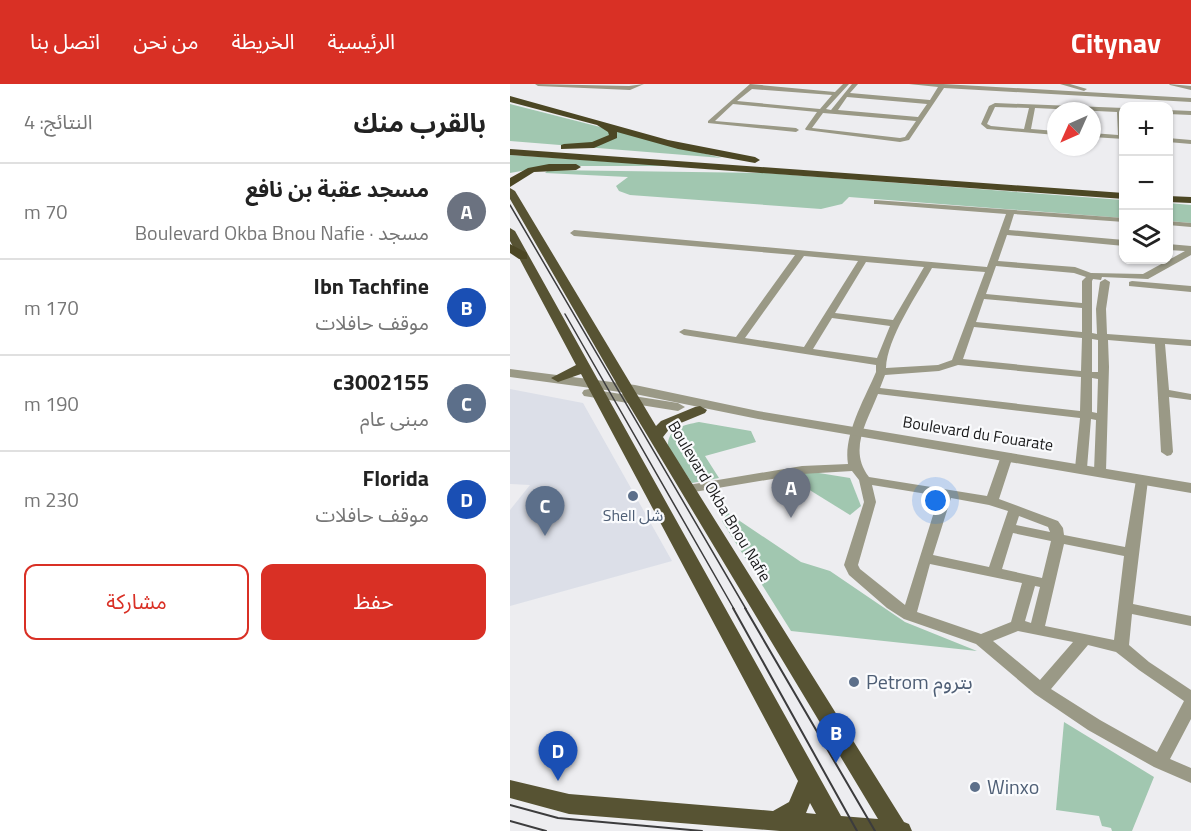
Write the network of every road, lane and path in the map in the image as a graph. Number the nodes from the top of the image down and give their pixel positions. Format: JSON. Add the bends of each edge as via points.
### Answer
{"nodes":[{"id":1,"x":538,"y":84,"type":"edge"},
{"id":2,"x":641,"y":84,"type":"edge"},
{"id":3,"x":846,"y":84,"type":"edge"},
{"id":4,"x":855,"y":84,"type":"edge"},
{"id":5,"x":912,"y":84,"type":"edge"},
{"id":6,"x":1004,"y":84,"type":"edge"},
{"id":7,"x":1048,"y":84,"type":"edge"},
{"id":8,"x":1063,"y":84,"type":"edge"},
{"id":9,"x":1172,"y":84,"type":"edge"},
{"id":10,"x":571,"y":85,"type":"edge"},
{"id":11,"x":752,"y":85,"type":"edge"},
{"id":12,"x":942,"y":86,"type":"junction"},
{"id":13,"x":1191,"y":88,"type":"edge"},
{"id":14,"x":1034,"y":93,"type":"junction"},
{"id":15,"x":836,"y":94,"type":"junction"},
{"id":16,"x":847,"y":94,"type":"junction"},
{"id":17,"x":1076,"y":95,"type":"junction"},
{"id":18,"x":1094,"y":95,"type":"junction"},
{"id":19,"x":1111,"y":96,"type":"junction"},
{"id":20,"x":1159,"y":98,"type":"junction"},
{"id":21,"x":510,"y":100,"type":"edge"},
{"id":22,"x":1191,"y":100,"type":"edge"},
{"id":23,"x":732,"y":102,"type":"junction"},
{"id":24,"x":931,"y":102,"type":"junction"},
{"id":25,"x":1079,"y":102,"type":"edge"},
{"id":26,"x":1160,"y":102,"type":"edge"},
{"id":27,"x":510,"y":105,"type":"edge"},
{"id":28,"x":1032,"y":106,"type":"junction"},
{"id":29,"x":1047,"y":107,"type":"edge"},
{"id":30,"x":823,"y":110,"type":"junction"},
{"id":31,"x":1101,"y":110,"type":"edge"},
{"id":32,"x":1119,"y":110,"type":"edge"},
{"id":33,"x":835,"y":112,"type":"junction"},
{"id":34,"x":1173,"y":112,"type":"edge"},
{"id":35,"x":1191,"y":113,"type":"edge"},
{"id":36,"x":920,"y":119,"type":"junction"},
{"id":37,"x":796,"y":130,"type":"dead end"},
{"id":38,"x":1027,"y":132,"type":"junction"},
{"id":39,"x":1047,"y":133,"type":"edge"},
{"id":40,"x":1101,"y":136,"type":"edge"},
{"id":41,"x":1119,"y":137,"type":"edge"},
{"id":42,"x":1173,"y":140,"type":"edge"},
{"id":43,"x":1191,"y":142,"type":"edge"},
{"id":44,"x":510,"y":146,"type":"edge"},
{"id":45,"x":510,"y":152,"type":"edge"},
{"id":46,"x":791,"y":169,"type":"junction"},
{"id":47,"x":510,"y":184,"type":"edge"},
{"id":48,"x":1119,"y":188,"type":"edge"},
{"id":49,"x":510,"y":191,"type":"edge"},
{"id":50,"x":1173,"y":191,"type":"edge"},
{"id":51,"x":1191,"y":192,"type":"edge"},
{"id":52,"x":1119,"y":196,"type":"edge"},
{"id":53,"x":1173,"y":199,"type":"edge"},
{"id":54,"x":1191,"y":200,"type":"edge"},
{"id":55,"x":877,"y":202,"type":"dead end"},
{"id":56,"x":1011,"y":212,"type":"junction"},
{"id":57,"x":1105,"y":219,"type":"junction"},
{"id":58,"x":1119,"y":220,"type":"edge"},
{"id":59,"x":1173,"y":223,"type":"edge"},
{"id":60,"x":1191,"y":225,"type":"edge"},
{"id":61,"x":510,"y":231,"type":"edge"},
{"id":62,"x":1005,"y":232,"type":"junction"},
{"id":63,"x":574,"y":233,"type":"dead end"},
{"id":64,"x":1106,"y":241,"type":"junction"},
{"id":65,"x":1119,"y":242,"type":"edge"},
{"id":66,"x":510,"y":248,"type":"edge"},
{"id":67,"x":1173,"y":248,"type":"edge"},
{"id":68,"x":1191,"y":250,"type":"edge"},
{"id":69,"x":802,"y":252,"type":"junction"},
{"id":70,"x":524,"y":256,"type":"junction"},
{"id":71,"x":864,"y":258,"type":"junction"},
{"id":72,"x":929,"y":265,"type":"junction"},
{"id":73,"x":992,"y":266,"type":"junction"},
{"id":74,"x":1089,"y":279,"type":"junction"},
{"id":75,"x":1145,"y":281,"type":"junction"},
{"id":76,"x":1104,"y":284,"type":"junction"},
{"id":77,"x":1191,"y":290,"type":"edge"},
{"id":78,"x":981,"y":296,"type":"junction"},
{"id":79,"x":1086,"y":306,"type":"junction"},
{"id":80,"x":829,"y":315,"type":"junction"},
{"id":81,"x":897,"y":324,"type":"junction"},
{"id":82,"x":971,"y":324,"type":"junction"},
{"id":83,"x":684,"y":332,"type":"dead end"},
{"id":84,"x":1086,"y":335,"type":"junction"},
{"id":85,"x":1101,"y":337,"type":"junction"},
{"id":86,"x":738,"y":341,"type":"junction"},
{"id":87,"x":1160,"y":341,"type":"junction"},
{"id":88,"x":1191,"y":343,"type":"edge"},
{"id":89,"x":807,"y":351,"type":"junction"},
{"id":90,"x":957,"y":362,"type":"junction"},
{"id":91,"x":584,"y":366,"type":"junction"},
{"id":92,"x":881,"y":367,"type":"junction"},
{"id":93,"x":510,"y":374,"type":"edge"},
{"id":94,"x":1086,"y":375,"type":"junction"},
{"id":95,"x":1103,"y":376,"type":"junction"},
{"id":96,"x":558,"y":378,"type":"junction"},
{"id":97,"x":598,"y":389,"type":"junction"},
{"id":98,"x":873,"y":390,"type":"junction"},
{"id":99,"x":1165,"y":393,"type":"junction"},
{"id":100,"x":630,"y":394,"type":"junction"},
{"id":101,"x":1191,"y":397,"type":"edge"},
{"id":102,"x":700,"y":410,"type":"junction"},
{"id":103,"x":758,"y":415,"type":"junction"},
{"id":104,"x":1086,"y":416,"type":"junction"},
{"id":105,"x":1102,"y":417,"type":"junction"},
{"id":106,"x":857,"y":432,"type":"junction"},
{"id":107,"x":656,"y":436,"type":"junction"},
{"id":108,"x":1167,"y":452,"type":"dead end"},
{"id":109,"x":1006,"y":456,"type":"junction"},
{"id":110,"x":855,"y":467,"type":"junction"},
{"id":111,"x":1081,"y":468,"type":"junction"},
{"id":112,"x":1100,"y":471,"type":"junction"},
{"id":113,"x":865,"y":480,"type":"junction"},
{"id":114,"x":1142,"y":480,"type":"junction"},
{"id":115,"x":1191,"y":488,"type":"edge"},
{"id":116,"x":688,"y":489,"type":"junction"},
{"id":117,"x":946,"y":493,"type":"junction"},
{"id":118,"x":992,"y":501,"type":"junction"},
{"id":119,"x":1015,"y":509,"type":"junction"},
{"id":120,"x":1008,"y":528,"type":"junction"},
{"id":121,"x":1058,"y":540,"type":"junction"},
{"id":122,"x":1131,"y":553,"type":"junction"},
{"id":123,"x":924,"y":558,"type":"junction"},
{"id":124,"x":994,"y":572,"type":"junction"},
{"id":125,"x":1030,"y":580,"type":"junction"},
{"id":126,"x":1049,"y":584,"type":"junction"},
{"id":127,"x":1126,"y":608,"type":"junction"},
{"id":128,"x":909,"y":615,"type":"junction"},
{"id":129,"x":1191,"y":621,"type":"edge"},
{"id":130,"x":1017,"y":626,"type":"junction"},
{"id":131,"x":1037,"y":629,"type":"junction"},
{"id":132,"x":981,"y":639,"type":"junction"},
{"id":133,"x":1084,"y":640,"type":"junction"},
{"id":134,"x":1121,"y":647,"type":"junction"},
{"id":135,"x":1041,"y":690,"type":"junction"},
{"id":136,"x":1191,"y":698,"type":"edge"},
{"id":137,"x":1191,"y":703,"type":"edge"},
{"id":138,"x":1161,"y":762,"type":"junction"},
{"id":139,"x":1191,"y":776,"type":"edge"},
{"id":140,"x":810,"y":779,"type":"junction"},
{"id":141,"x":510,"y":789,"type":"edge"},
{"id":142,"x":777,"y":820,"type":"junction"},
{"id":143,"x":835,"y":828,"type":"edge"},
{"id":144,"x":898,"y":831,"type":"edge"}],
"edges":[{"from":1,"to":10,"type":"street"},
{"from":2,"to":10,"type":"street","via":[[630,88]]},
{"from":3,"to":15,"type":"street"},
{"from":4,"to":16,"type":"street"},
{"from":5,"to":12,"type":"street"},
{"from":6,"to":14,"type":"street"},
{"from":7,"to":18,"type":"street"},
{"from":8,"to":19,"type":"street"},
{"from":9,"to":13,"type":"street"},
{"from":11,"to":15,"type":"street"},
{"from":11,"to":23,"type":"street"},
{"from":12,"to":14,"type":"street"},
{"from":12,"to":24,"type":"street"},
{"from":14,"to":17,"type":"street"},
{"from":15,"to":30,"type":"street"},
{"from":16,"to":24,"type":"street"},
{"from":16,"to":33,"type":"street"},
{"from":17,"to":18,"type":"street"},
{"from":17,"to":25,"type":"street"},
{"from":18,"to":19,"type":"street"},
{"from":19,"to":20,"type":"street"},
{"from":20,"to":22,"type":"street"},
{"from":20,"to":26,"type":"street"},
{"from":21,"to":46,"type":"highway","via":[[680,146]]},
{"from":23,"to":30,"type":"street"},
{"from":23,"to":37,"type":"street","via":[[710,122]]},
{"from":24,"to":36,"type":"street"},
{"from":27,"to":44,"type":"highway","via":[[559,114],[614,133],[609,140],[584,147]]},
{"from":28,"to":29,"type":"street"},
{"from":28,"to":38,"type":"street"},
{"from":28,"to":38,"type":"street","via":[[993,105],[984,124],[989,128]]},
{"from":30,"to":33,"type":"street"},
{"from":30,"to":36,"type":"street","via":[[808,129],[900,140],[909,138]]},
{"from":31,"to":32,"type":"street"},
{"from":33,"to":36,"type":"street"},
{"from":34,"to":35,"type":"street"},
{"from":38,"to":39,"type":"street"},
{"from":40,"to":41,"type":"street"},
{"from":42,"to":43,"type":"street"},
{"from":44,"to":46,"type":"highway"},
{"from":45,"to":46,"type":"highway"},
{"from":46,"to":47,"type":"highway","via":[[550,167],[524,173]]},
{"from":46,"to":48,"type":"highway"},
{"from":46,"to":52,"type":"highway"},
{"from":49,"to":100,"type":"main road","name":"Boulevard Okba Bnou Nafie"},
{"from":50,"to":51,"type":"highway"},
{"from":53,"to":54,"type":"highway"},
{"from":55,"to":56,"type":"street"},
{"from":56,"to":57,"type":"street"},
{"from":56,"to":62,"type":"street"},
{"from":57,"to":58,"type":"street"},
{"from":57,"to":64,"type":"street"},
{"from":59,"to":60,"type":"street"},
{"from":61,"to":70,"type":"main road"},
{"from":62,"to":64,"type":"street"},
{"from":62,"to":73,"type":"street"},
{"from":63,"to":69,"type":"street"},
{"from":64,"to":65,"type":"street"},
{"from":66,"to":70,"type":"highway"},
{"from":67,"to":68,"type":"street"},
{"from":68,"to":75,"type":"street"},
{"from":69,"to":71,"type":"street"},
{"from":69,"to":86,"type":"street"},
{"from":70,"to":91,"type":"main road"},
{"from":71,"to":72,"type":"street"},
{"from":71,"to":80,"type":"street"},
{"from":72,"to":73,"type":"street"},
{"from":72,"to":81,"type":"street"},
{"from":73,"to":74,"type":"street","via":[[1071,269]]},
{"from":73,"to":78,"type":"street"},
{"from":74,"to":75,"type":"street"},
{"from":74,"to":76,"type":"street"},
{"from":74,"to":79,"type":"street"},
{"from":75,"to":76,"type":"street"},
{"from":75,"to":77,"type":"street"},
{"from":76,"to":85,"type":"street"},
{"from":78,"to":79,"type":"street"},
{"from":78,"to":82,"type":"street"},
{"from":79,"to":84,"type":"street"},
{"from":80,"to":81,"type":"street"},
{"from":80,"to":89,"type":"street"},
{"from":81,"to":92,"type":"street"},
{"from":82,"to":84,"type":"street"},
{"from":82,"to":90,"type":"street"},
{"from":83,"to":86,"type":"street"},
{"from":84,"to":85,"type":"street"},
{"from":84,"to":94,"type":"street"},
{"from":85,"to":87,"type":"street"},
{"from":85,"to":95,"type":"street"},
{"from":86,"to":89,"type":"street"},
{"from":87,"to":88,"type":"street"},
{"from":87,"to":99,"type":"street"},
{"from":89,"to":92,"type":"street"},
{"from":90,"to":92,"type":"street","via":[[939,368]]},
{"from":90,"to":94,"type":"street"},
{"from":91,"to":96,"type":"main road"},
{"from":91,"to":97,"type":"main road"},
{"from":92,"to":98,"type":"street"},
{"from":93,"to":96,"type":"street","name":"Boulevard du Fouarate"},
{"from":93,"to":97,"type":"street","name":"Boulevard du Fouarate","via":[[538,383]]},
{"from":94,"to":95,"type":"street"},
{"from":94,"to":104,"type":"street"},
{"from":95,"to":105,"type":"street"},
{"from":96,"to":97,"type":"street","name":"Boulevard du Fouarate"},
{"from":97,"to":100,"type":"street","name":"Boulevard du Fouarate"},
{"from":97,"to":140,"type":"main road"},
{"from":98,"to":104,"type":"street"},
{"from":98,"to":106,"type":"street"},
{"from":99,"to":101,"type":"street"},
{"from":99,"to":108,"type":"street"},
{"from":100,"to":102,"type":"street","name":"Boulevard du Fouarate"},
{"from":100,"to":103,"type":"street","name":"Boulevard du Fouarate","via":[[703,402]]},
{"from":100,"to":107,"type":"main road","name":"Boulevard Okba Bnou Nafie"},
{"from":102,"to":103,"type":"street","name":"Boulevard du Fouarate"},
{"from":102,"to":107,"type":"main road","via":[[666,424]]},
{"from":103,"to":106,"type":"street","name":"Boulevard du Fouarate"},
{"from":104,"to":105,"type":"street"},
{"from":104,"to":111,"type":"street"},
{"from":105,"to":112,"type":"street"},
{"from":106,"to":109,"type":"street","name":"Boulevard du Fouarate"},
{"from":106,"to":110,"type":"street","via":[[852,451]]},
{"from":107,"to":116,"type":"main road","name":"Boulevard Okba Bnou Nafie"},
{"from":109,"to":111,"type":"street","name":"Boulevard du Fouarate"},
{"from":109,"to":118,"type":"street"},
{"from":110,"to":113,"type":"street"},
{"from":110,"to":116,"type":"street","via":[[802,470]]},
{"from":111,"to":112,"type":"street","name":"Boulevard du Fouarate"},
{"from":112,"to":114,"type":"street","name":"Boulevard du Fouarate"},
{"from":113,"to":117,"type":"street"},
{"from":113,"to":128,"type":"street","via":[[870,502],[851,565],[858,577]]},
{"from":114,"to":115,"type":"street","name":"Boulevard du Fouarate"},
{"from":114,"to":122,"type":"street"},
{"from":116,"to":144,"type":"main road","name":"Boulevard Okba Bnou Nafie"},
{"from":117,"to":118,"type":"street"},
{"from":117,"to":123,"type":"street"},
{"from":118,"to":119,"type":"street"},
{"from":119,"to":120,"type":"street"},
{"from":119,"to":121,"type":"street","via":[[1053,524]]},
{"from":120,"to":121,"type":"street"},
{"from":120,"to":124,"type":"street"},
{"from":121,"to":122,"type":"street"},
{"from":121,"to":126,"type":"street"},
{"from":122,"to":127,"type":"street"},
{"from":123,"to":124,"type":"street"},
{"from":123,"to":128,"type":"street"},
{"from":124,"to":125,"type":"street"},
{"from":125,"to":126,"type":"street"},
{"from":125,"to":130,"type":"street"},
{"from":126,"to":131,"type":"street"},
{"from":127,"to":129,"type":"street"},
{"from":127,"to":134,"type":"street"},
{"from":128,"to":132,"type":"street"},
{"from":130,"to":131,"type":"street"},
{"from":130,"to":132,"type":"street"},
{"from":131,"to":133,"type":"street"},
{"from":132,"to":135,"type":"street"},
{"from":133,"to":134,"type":"street"},
{"from":133,"to":135,"type":"street"},
{"from":134,"to":136,"type":"street"},
{"from":135,"to":138,"type":"street"},
{"from":137,"to":138,"type":"street"},
{"from":138,"to":139,"type":"street"},
{"from":140,"to":142,"type":"main road","via":[[797,809]]},
{"from":140,"to":143,"type":"main road"},
{"from":141,"to":142,"type":"main road","via":[[569,804]]},
{"from":142,"to":143,"type":"main road"},
{"from":143,"to":144,"type":"main road"}]}
